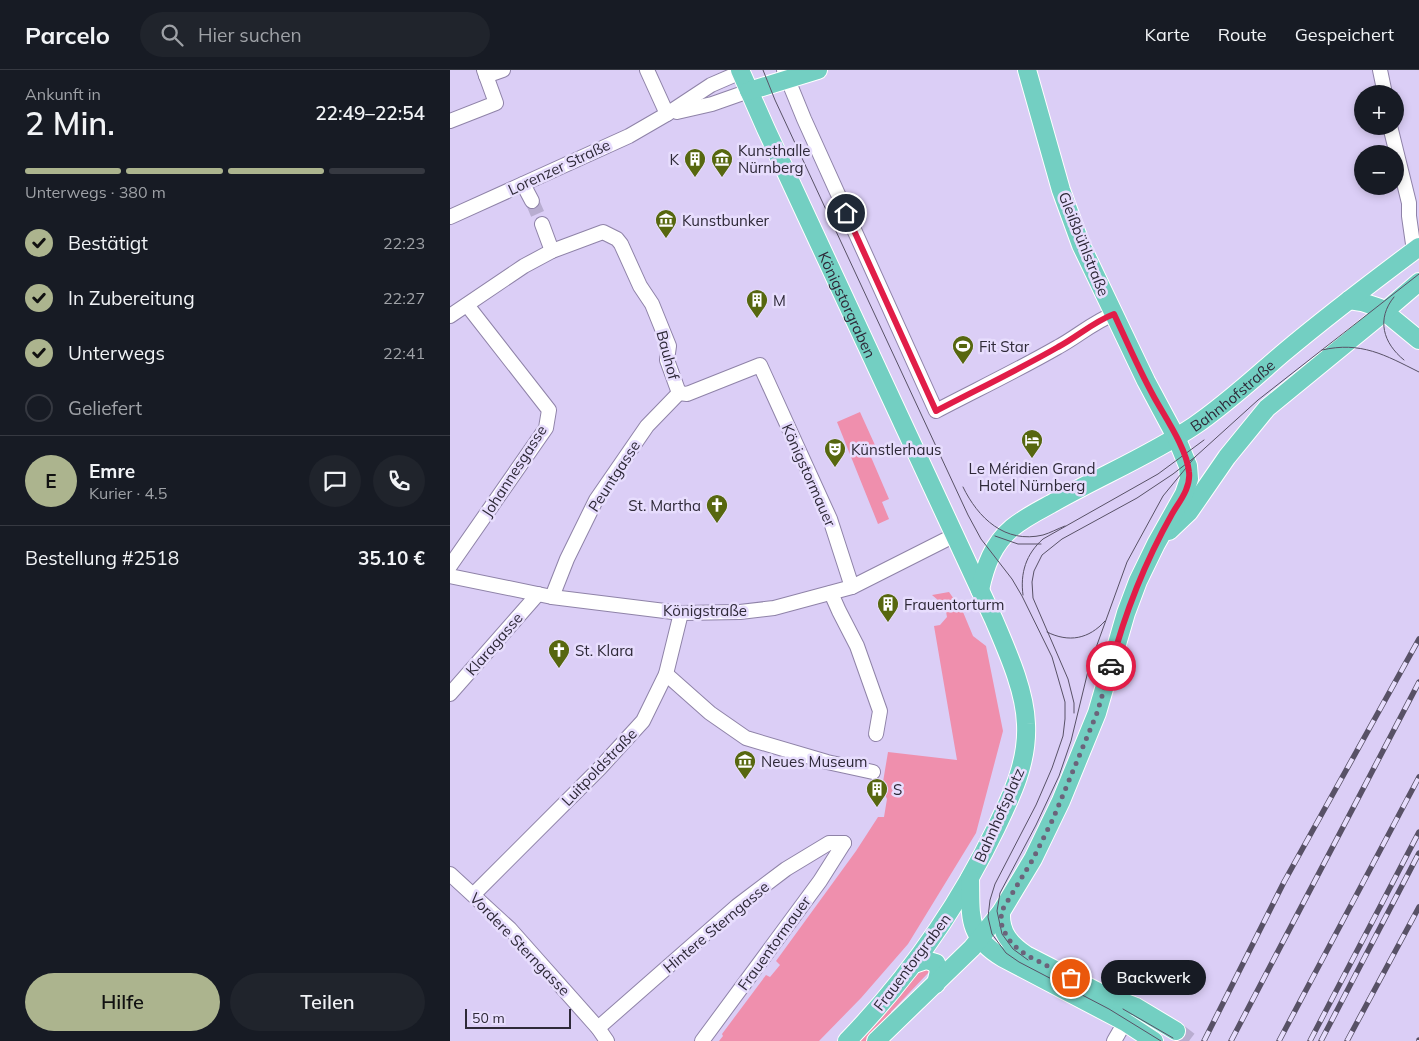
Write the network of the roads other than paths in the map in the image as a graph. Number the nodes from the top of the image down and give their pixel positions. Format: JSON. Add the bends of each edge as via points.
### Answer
{"nodes":[{"id":1,"x":503,"y":70,"type":"edge"},
{"id":2,"x":647,"y":70,"type":"edge"},
{"id":3,"x":818,"y":70,"type":"edge"},
{"id":4,"x":1027,"y":70,"type":"edge"},
{"id":5,"x":1380,"y":70,"type":"edge"},
{"id":6,"x":743,"y":71,"type":"edge"},
{"id":7,"x":485,"y":73,"type":"edge"},
{"id":8,"x":786,"y":75,"type":"edge"},
{"id":9,"x":1383,"y":85,"type":"edge"},
{"id":10,"x":749,"y":91,"type":"junction"},
{"id":11,"x":667,"y":114,"type":"junction"},
{"id":12,"x":450,"y":121,"type":"edge"},
{"id":13,"x":1393,"y":135,"type":"edge"},
{"id":14,"x":523,"y":184,"type":"junction"},
{"id":15,"x":532,"y":201,"type":"tunnel mouth"},
{"id":16,"x":1414,"y":207,"type":"edge"},
{"id":17,"x":450,"y":217,"type":"edge"},
{"id":18,"x":542,"y":224,"type":"tunnel mouth"},
{"id":19,"x":1417,"y":249,"type":"edge"},
{"id":20,"x":552,"y":252,"type":"junction"},
{"id":21,"x":1419,"y":282,"type":"edge"},
{"id":22,"x":1349,"y":300,"type":"junction"},
{"id":23,"x":467,"y":306,"type":"junction"},
{"id":24,"x":1385,"y":312,"type":"junction"},
{"id":25,"x":1114,"y":314,"type":"junction"},
{"id":26,"x":450,"y":316,"type":"edge"},
{"id":27,"x":1419,"y":340,"type":"edge"},
{"id":28,"x":760,"y":365,"type":"joint"},
{"id":29,"x":679,"y":394,"type":"junction"},
{"id":30,"x":1176,"y":437,"type":"junction"},
{"id":31,"x":955,"y":535,"type":"junction"},
{"id":32,"x":1156,"y":544,"type":"junction"},
{"id":33,"x":450,"y":566,"type":"edge"},
{"id":34,"x":450,"y":576,"type":"edge"},
{"id":35,"x":852,"y":587,"type":"junction"},
{"id":36,"x":980,"y":590,"type":"junction"},
{"id":37,"x":831,"y":593,"type":"junction"},
{"id":38,"x":538,"y":594,"type":"junction"},
{"id":39,"x":552,"y":597,"type":"junction"},
{"id":40,"x":681,"y":613,"type":"junction"},
{"id":41,"x":666,"y":674,"type":"junction"},
{"id":42,"x":450,"y":694,"type":"edge"},
{"id":43,"x":876,"y":734,"type":"dead end"},
{"id":44,"x":873,"y":772,"type":"dead end"},
{"id":45,"x":844,"y":843,"type":"joint"},
{"id":46,"x":450,"y":874,"type":"edge"},
{"id":47,"x":970,"y":878,"type":"junction"},
{"id":48,"x":474,"y":894,"type":"junction"},
{"id":49,"x":1001,"y":912,"type":"junction"},
{"id":50,"x":980,"y":939,"type":"junction"},
{"id":51,"x":914,"y":964,"type":"junction"},
{"id":52,"x":936,"y":984,"type":"junction"},
{"id":53,"x":1125,"y":1022,"type":"junction"},
{"id":54,"x":598,"y":1028,"type":"junction"},
{"id":55,"x":1176,"y":1031,"type":"tunnel mouth"},
{"id":56,"x":607,"y":1041,"type":"edge"},
{"id":57,"x":702,"y":1041,"type":"edge"},
{"id":58,"x":847,"y":1041,"type":"edge"},
{"id":59,"x":876,"y":1041,"type":"edge"},
{"id":60,"x":1114,"y":1041,"type":"edge"},
{"id":61,"x":1154,"y":1041,"type":"edge"}],
"edges":[{"from":1,"to":7,"type":"street"},
{"from":2,"to":11,"type":"street"},
{"from":3,"to":8,"type":"main road"},
{"from":4,"to":25,"type":"main road","name":"Gleißbühlstraße","via":[[1068,212]]},
{"from":5,"to":9,"type":"street"},
{"from":6,"to":10,"type":"main road","name":"Königstorgraben"},
{"from":6,"to":11,"type":"street","via":[[711,85]]},
{"from":7,"to":12,"type":"street","via":[[496,103]]},
{"from":8,"to":10,"type":"main road"},
{"from":8,"to":25,"type":"street","via":[[936,411],[1059,347]]},
{"from":10,"to":11,"type":"street","via":[[712,104]]},
{"from":10,"to":31,"type":"main road","name":"Königstorgraben"},
{"from":11,"to":14,"type":"street","name":"Lorenzer Straße","via":[[628,136]]},
{"from":13,"to":16,"type":"street"},
{"from":14,"to":15,"type":"street"},
{"from":14,"to":17,"type":"street","name":"Lorenzer Straße"},
{"from":16,"to":19,"type":"street","via":[[1409,216]]},
{"from":18,"to":20,"type":"street"},
{"from":19,"to":22,"type":"main road","name":"Bahnhofstraße"},
{"from":20,"to":23,"type":"street","via":[[524,266]]},
{"from":20,"to":29,"type":"street","name":"Bauhof","via":[[603,232],[617,239],[652,304],[669,346],[667,360]]},
{"from":21,"to":24,"type":"main road","name":"Bahnhofstraße"},
{"from":22,"to":24,"type":"main road","via":[[1370,304]]},
{"from":22,"to":30,"type":"main road","name":"Bahnhofstraße","via":[[1229,400]]},
{"from":23,"to":26,"type":"street"},
{"from":23,"to":33,"type":"street","name":"Johannesgasse","via":[[549,410],[546,428]]},
{"from":24,"to":27,"type":"main road"},
{"from":24,"to":32,"type":"main road","name":"Bahnhofstraße","via":[[1267,408],[1189,512]]},
{"from":25,"to":30,"type":"main road","name":"Gleißbühlstraße"},
{"from":28,"to":29,"type":"street","name":"Bauhof","via":[[687,394]]},
{"from":28,"to":35,"type":"street","name":"Königstormauer","via":[[830,519]]},
{"from":29,"to":39,"type":"street","name":"Peuntgasse","via":[[647,426],[596,500]]},
{"from":30,"to":32,"type":"main road","via":[[1188,466],[1189,479]]},
{"from":30,"to":36,"type":"main road","name":"Bahnhofstraße","via":[[1012,528],[991,554]]},
{"from":31,"to":35,"type":"street","name":"Königstraße"},
{"from":31,"to":36,"type":"main road","name":"Bahnhofsplatz"},
{"from":32,"to":49,"type":"main road","via":[[1126,613],[1097,713],[1074,771],[1040,846]]},
{"from":34,"to":38,"type":"street","name":"Königstraße"},
{"from":35,"to":37,"type":"street","name":"Königstraße"},
{"from":36,"to":47,"type":"main road","name":"Bahnhofsplatz","via":[[1005,646],[1017,683],[1025,716],[1026,743],[1013,792]]},
{"from":37,"to":40,"type":"street","name":"Königstraße","via":[[774,608]]},
{"from":37,"to":43,"type":"street","via":[[857,646],[880,711]]},
{"from":38,"to":39,"type":"street","name":"Königstraße"},
{"from":38,"to":42,"type":"street","name":"Klaragasse"},
{"from":39,"to":40,"type":"street","name":"Königstraße"},
{"from":40,"to":41,"type":"street","name":"Luitpoldstraße"},
{"from":41,"to":44,"type":"street","via":[[710,713],[746,738]]},
{"from":41,"to":48,"type":"street","name":"Luitpoldstraße","via":[[643,721]]},
{"from":45,"to":54,"type":"street","name":"Hintere Sterngasse","via":[[829,843],[786,869],[737,906]]},
{"from":45,"to":57,"type":"street","name":"Frauentormauer","via":[[820,881]]},
{"from":46,"to":48,"type":"street","name":"Vordere Sterngasse"},
{"from":47,"to":50,"type":"main road","name":"Bahnhofsplatz","via":[[971,920]]},
{"from":47,"to":51,"type":"main road","name":"Frauentorgraben"},
{"from":48,"to":54,"type":"street","name":"Vordere Sterngasse","via":[[510,929]]},
{"from":49,"to":50,"type":"main road","name":"Frauentorgraben"},
{"from":49,"to":55,"type":"main road","via":[[1004,934],[1019,950],[1094,990],[1126,1002]]},
{"from":50,"to":52,"type":"main road","name":"Frauentorgraben"},
{"from":50,"to":53,"type":"main road","name":"Bahnhofsplatz","via":[[1003,958]]},
{"from":51,"to":52,"type":"main road","via":[[926,960],[936,964],[939,971]]},
{"from":51,"to":58,"type":"main road","name":"Frauentorgraben"},
{"from":52,"to":59,"type":"main road","name":"Frauentorgraben"},
{"from":53,"to":60,"type":"street"},
{"from":53,"to":61,"type":"main road","name":"Bahnhofsplatz"},
{"from":54,"to":56,"type":"street","name":"Vordere Sterngasse"}]}
